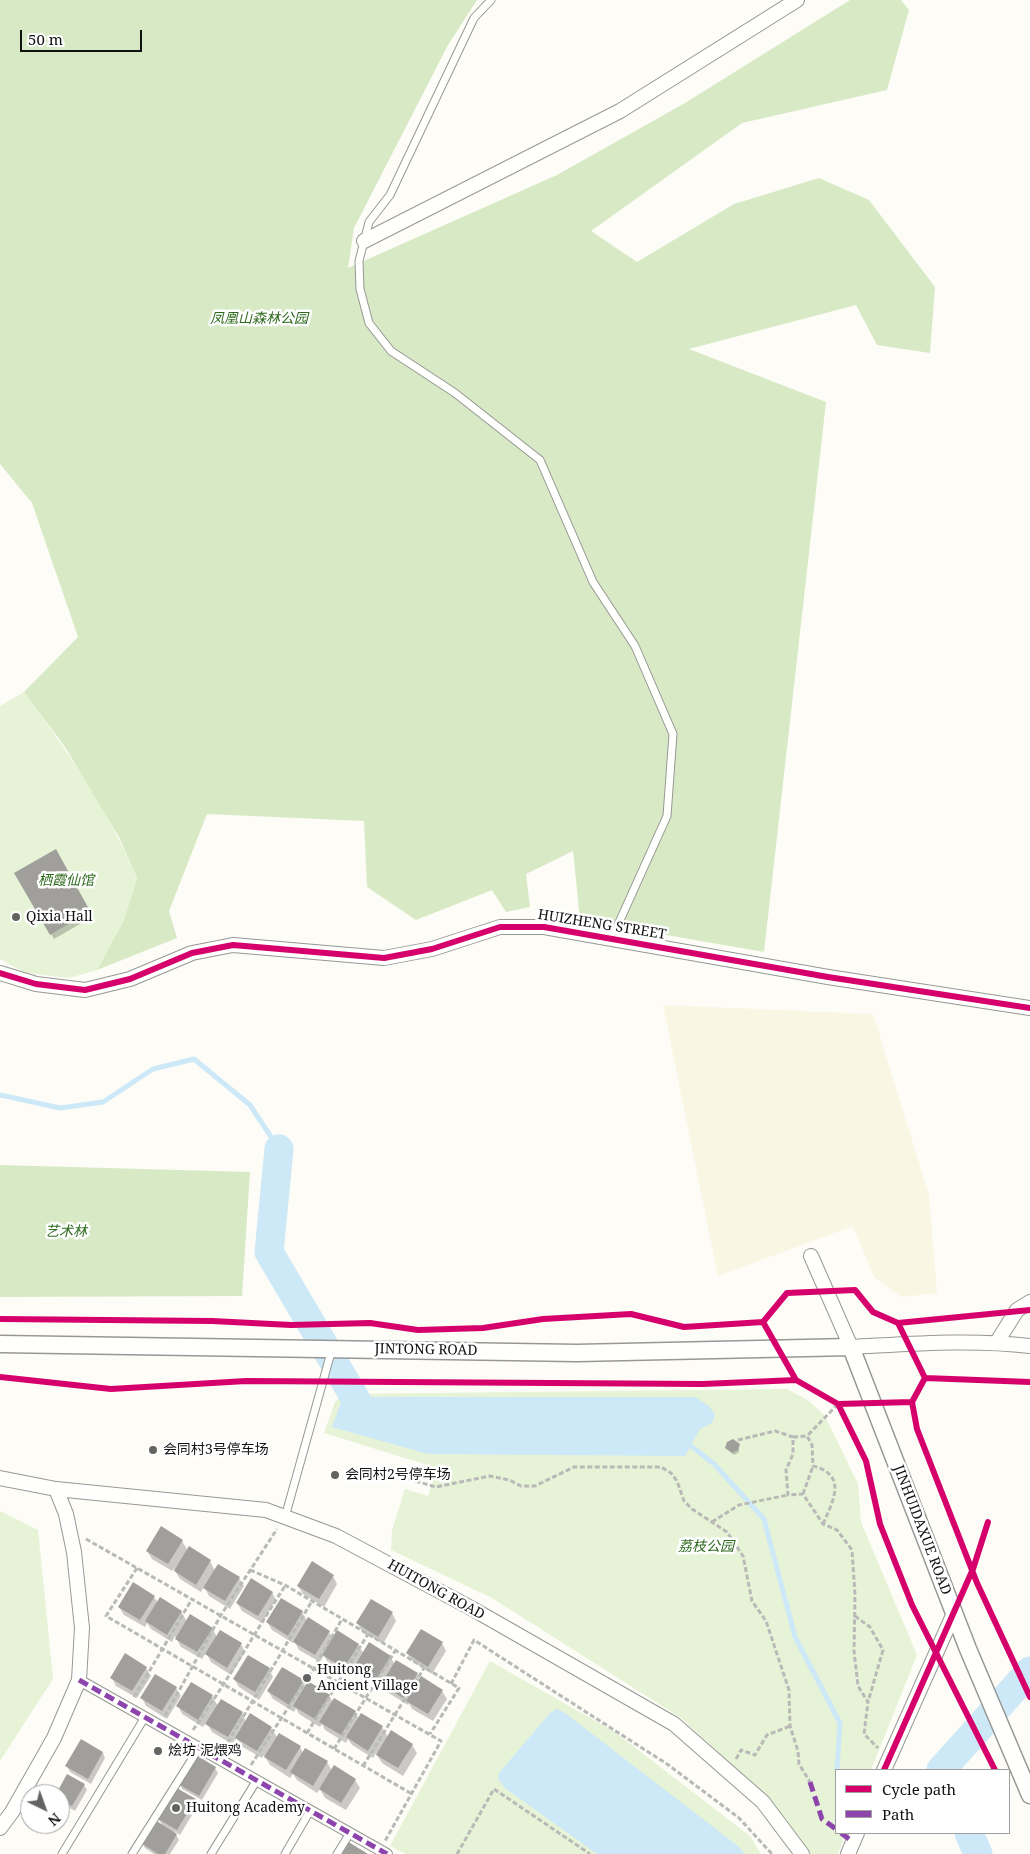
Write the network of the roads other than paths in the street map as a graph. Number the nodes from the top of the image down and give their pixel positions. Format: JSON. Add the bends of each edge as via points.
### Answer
{"nodes":[{"id":1,"x":491,"y":0,"type":"edge"},
{"id":2,"x":797,"y":0,"type":"edge"},
{"id":3,"x":364,"y":241,"type":"junction"},
{"id":4,"x":612,"y":938,"type":"junction"},
{"id":5,"x":0,"y":973,"type":"edge"},
{"id":6,"x":1030,"y":1008,"type":"edge"},
{"id":7,"x":811,"y":1256,"type":"dead end"},
{"id":8,"x":1030,"y":1302,"type":"edge"},
{"id":9,"x":997,"y":1342,"type":"junction"},
{"id":10,"x":0,"y":1344,"type":"edge"},
{"id":11,"x":1030,"y":1346,"type":"edge"},
{"id":12,"x":851,"y":1347,"type":"junction"},
{"id":13,"x":332,"y":1349,"type":"junction"},
{"id":14,"x":0,"y":1478,"type":"edge"},
{"id":15,"x":56,"y":1489,"type":"junction"},
{"id":16,"x":286,"y":1513,"type":"junction"},
{"id":17,"x":954,"y":1613,"type":"junction"},
{"id":18,"x":79,"y":1680,"type":"junction"},
{"id":19,"x":145,"y":1717,"type":"junction"},
{"id":20,"x":199,"y":1748,"type":"junction"},
{"id":21,"x":887,"y":1765,"type":"edge"},
{"id":22,"x":257,"y":1780,"type":"junction"},
{"id":23,"x":1030,"y":1795,"type":"edge"},
{"id":24,"x":310,"y":1811,"type":"junction"},
{"id":25,"x":0,"y":1828,"type":"edge"},
{"id":26,"x":350,"y":1833,"type":"junction"},
{"id":27,"x":857,"y":1834,"type":"edge"},
{"id":28,"x":384,"y":1852,"type":"edge"},
{"id":29,"x":62,"y":1854,"type":"edge"},
{"id":30,"x":132,"y":1854,"type":"edge"},
{"id":31,"x":211,"y":1854,"type":"edge"},
{"id":32,"x":285,"y":1854,"type":"edge"},
{"id":33,"x":337,"y":1854,"type":"edge"},
{"id":34,"x":802,"y":1854,"type":"edge"},
{"id":35,"x":848,"y":1854,"type":"edge"}],
"edges":[{"from":1,"to":3,"type":"lane","via":[[474,18],[390,195],[369,222]]},
{"from":2,"to":3,"type":"street","via":[[620,111]]},
{"from":3,"to":4,"type":"lane","via":[[358,261],[360,289],[369,323],[391,352],[455,393],[540,460],[593,582],[636,646],[673,734],[667,816]]},
{"from":4,"to":5,"type":"street","name":"HUIZHENG STREET","via":[[544,927],[500,927],[432,949],[384,958],[233,945],[192,953],[130,979],[85,990],[36,984]]},
{"from":4,"to":6,"type":"street","name":"HUIZHENG STREET","via":[[828,978]]},
{"from":7,"to":12,"type":"street"},
{"from":8,"to":9,"type":"street","via":[[1017,1310]]},
{"from":9,"to":11,"type":"street"},
{"from":9,"to":12,"type":"street"},
{"from":10,"to":13,"type":"street","name":"JINTONG ROAD"},
{"from":12,"to":13,"type":"street","name":"JINTONG ROAD","via":[[577,1353]]},
{"from":12,"to":17,"type":"street","name":"JINHUIDAXUE ROAD"},
{"from":13,"to":16,"type":"lane"},
{"from":14,"to":15,"type":"street","name":"HUITONG ROAD"},
{"from":15,"to":16,"type":"street","name":"HUITONG ROAD"},
{"from":15,"to":18,"type":"street","via":[[70,1530],[82,1628]]},
{"from":16,"to":34,"type":"street","name":"HUITONG ROAD","via":[[472,1608],[674,1724],[763,1802]]},
{"from":17,"to":21,"type":"street"},
{"from":17,"to":23,"type":"street","name":"JINHUIDAXUE ROAD"},
{"from":18,"to":19,"type":"street"},
{"from":18,"to":25,"type":"street","via":[[54,1738]]},
{"from":19,"to":20,"type":"street"},
{"from":19,"to":29,"type":"lane"},
{"from":20,"to":22,"type":"street"},
{"from":20,"to":30,"type":"lane"},
{"from":22,"to":24,"type":"street"},
{"from":22,"to":31,"type":"lane"},
{"from":24,"to":26,"type":"street"},
{"from":24,"to":32,"type":"lane"},
{"from":26,"to":28,"type":"street"},
{"from":26,"to":33,"type":"lane"},
{"from":27,"to":35,"type":"street"}]}
